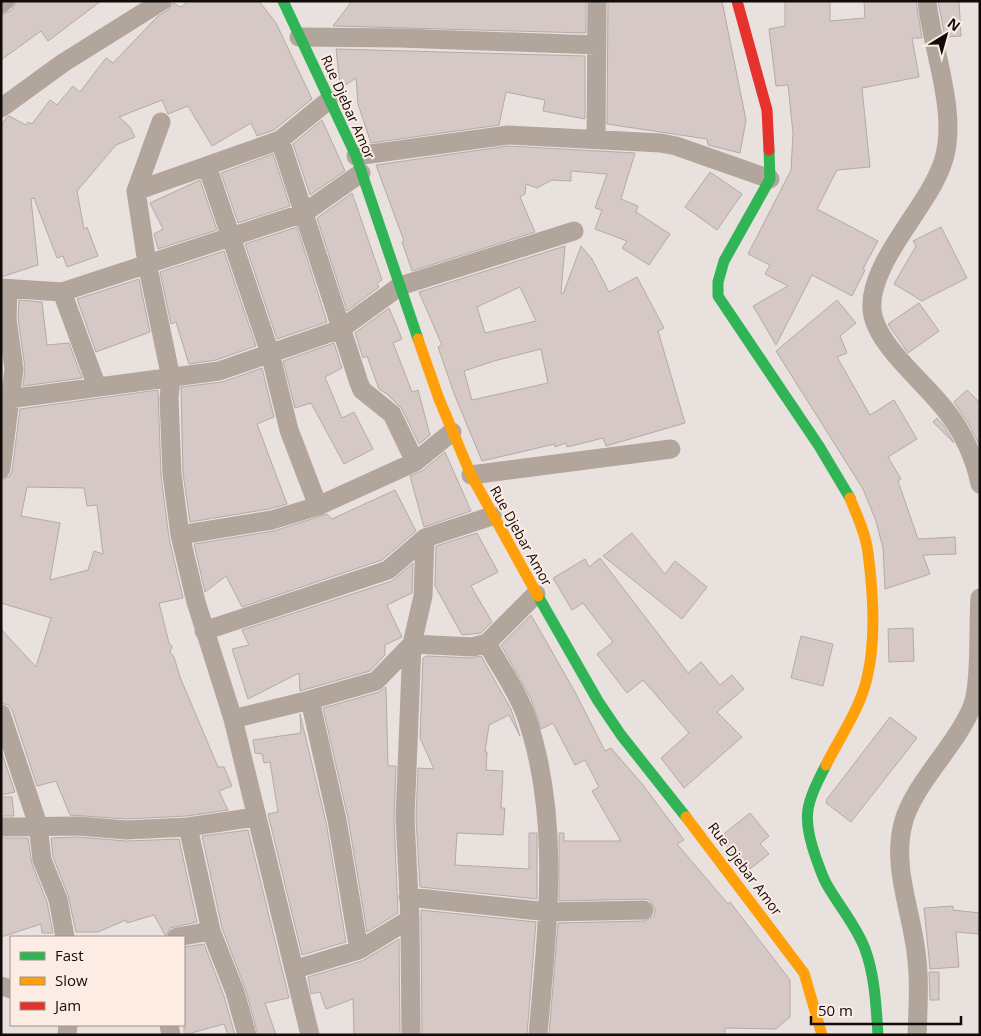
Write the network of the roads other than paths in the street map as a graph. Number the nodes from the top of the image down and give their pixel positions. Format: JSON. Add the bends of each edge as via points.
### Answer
{"nodes":[{"id":1,"x":5,"y":1,"type":"edge"},
{"id":2,"x":162,"y":1,"type":"edge"},
{"id":3,"x":283,"y":1,"type":"edge"},
{"id":4,"x":597,"y":1,"type":"edge"},
{"id":5,"x":738,"y":1,"type":"edge"},
{"id":6,"x":927,"y":1,"type":"edge"},
{"id":7,"x":1,"y":4,"type":"edge"},
{"id":8,"x":299,"y":37,"type":"junction"},
{"id":9,"x":597,"y":45,"type":"junction"},
{"id":10,"x":329,"y":100,"type":"junction"},
{"id":11,"x":1,"y":108,"type":"edge"},
{"id":12,"x":161,"y":122,"type":"dead end"},
{"id":13,"x":280,"y":140,"type":"junction"},
{"id":14,"x":596,"y":140,"type":"junction"},
{"id":15,"x":358,"y":164,"type":"junction"},
{"id":16,"x":207,"y":166,"type":"junction"},
{"id":17,"x":770,"y":179,"type":"junction"},
{"id":18,"x":136,"y":191,"type":"junction"},
{"id":19,"x":304,"y":213,"type":"junction"},
{"id":20,"x":574,"y":231,"type":"dead end"},
{"id":21,"x":231,"y":235,"type":"junction"},
{"id":22,"x":148,"y":263,"type":"junction"},
{"id":23,"x":400,"y":286,"type":"junction"},
{"id":24,"x":5,"y":289,"type":"edge"},
{"id":25,"x":62,"y":292,"type":"junction"},
{"id":26,"x":342,"y":329,"type":"junction"},
{"id":27,"x":270,"y":353,"type":"junction"},
{"id":28,"x":171,"y":378,"type":"junction"},
{"id":29,"x":97,"y":387,"type":"junction"},
{"id":30,"x":6,"y":400,"type":"edge"},
{"id":31,"x":452,"y":432,"type":"junction"},
{"id":32,"x":671,"y":449,"type":"dead end"},
{"id":33,"x":415,"y":462,"type":"junction"},
{"id":34,"x":1,"y":469,"type":"edge"},
{"id":35,"x":471,"y":476,"type":"junction"},
{"id":36,"x":980,"y":484,"type":"edge"},
{"id":37,"x":318,"y":506,"type":"junction"},
{"id":38,"x":492,"y":516,"type":"junction"},
{"id":39,"x":180,"y":535,"type":"junction"},
{"id":40,"x":425,"y":538,"type":"junction"},
{"id":41,"x":536,"y":594,"type":"junction"},
{"id":42,"x":980,"y":598,"type":"edge"},
{"id":43,"x":204,"y":631,"type":"junction"},
{"id":44,"x":487,"y":643,"type":"junction"},
{"id":45,"x":412,"y":644,"type":"junction"},
{"id":46,"x":310,"y":700,"type":"junction"},
{"id":47,"x":1,"y":714,"type":"edge"},
{"id":48,"x":233,"y":719,"type":"junction"},
{"id":49,"x":256,"y":818,"type":"junction"},
{"id":50,"x":38,"y":825,"type":"junction"},
{"id":51,"x":2,"y":827,"type":"edge"},
{"id":52,"x":188,"y":827,"type":"junction"},
{"id":53,"x":408,"y":896,"type":"junction"},
{"id":54,"x":644,"y":910,"type":"dead end"},
{"id":55,"x":549,"y":912,"type":"junction"},
{"id":56,"x":410,"y":919,"type":"junction"},
{"id":57,"x":211,"y":932,"type":"junction"},
{"id":58,"x":65,"y":936,"type":"edge"},
{"id":59,"x":184,"y":936,"type":"edge"},
{"id":60,"x":359,"y":950,"type":"junction"},
{"id":61,"x":296,"y":968,"type":"junction"},
{"id":62,"x":247,"y":1035,"type":"edge"},
{"id":63,"x":310,"y":1035,"type":"edge"},
{"id":64,"x":411,"y":1035,"type":"edge"},
{"id":65,"x":538,"y":1035,"type":"edge"},
{"id":66,"x":822,"y":1035,"type":"edge"},
{"id":67,"x":878,"y":1035,"type":"edge"},
{"id":68,"x":918,"y":1035,"type":"edge"}],
"edges":[{"from":1,"to":7,"type":"street"},
{"from":2,"to":11,"type":"street","via":[[63,63]]},
{"from":3,"to":8,"type":"main road","name":"Rue Djebar Amor"},
{"from":4,"to":9,"type":"street"},
{"from":5,"to":17,"type":"main road","via":[[767,110]]},
{"from":6,"to":36,"type":"street","via":[[947,119],[944,161],[918,211],[883,264],[872,297],[872,311],[877,328],[895,354],[947,412],[976,466]]},
{"from":8,"to":9,"type":"street"},
{"from":8,"to":10,"type":"main road","name":"Rue Djebar Amor"},
{"from":9,"to":14,"type":"street"},
{"from":10,"to":13,"type":"street"},
{"from":10,"to":15,"type":"main road","name":"Rue Djebar Amor"},
{"from":12,"to":18,"type":"street"},
{"from":13,"to":16,"type":"street"},
{"from":13,"to":19,"type":"street"},
{"from":14,"to":15,"type":"street","via":[[508,135]]},
{"from":14,"to":17,"type":"street","via":[[676,146]]},
{"from":15,"to":19,"type":"street"},
{"from":15,"to":23,"type":"main road","name":"Rue Djebar Amor"},
{"from":16,"to":18,"type":"street"},
{"from":16,"to":21,"type":"street"},
{"from":17,"to":67,"type":"main road","via":[[724,261],[718,296],[849,495],[868,552],[873,636],[867,679],[815,786],[806,818],[807,832],[825,882],[865,948],[874,982]]},
{"from":18,"to":22,"type":"street"},
{"from":19,"to":21,"type":"street"},
{"from":19,"to":26,"type":"street"},
{"from":20,"to":23,"type":"street"},
{"from":21,"to":22,"type":"street"},
{"from":21,"to":27,"type":"street"},
{"from":22,"to":25,"type":"street"},
{"from":22,"to":28,"type":"street"},
{"from":23,"to":26,"type":"street"},
{"from":23,"to":31,"type":"main road","name":"Rue Djebar Amor"},
{"from":24,"to":25,"type":"street"},
{"from":24,"to":30,"type":"street","via":[[14,369]]},
{"from":25,"to":29,"type":"street"},
{"from":26,"to":27,"type":"street"},
{"from":26,"to":33,"type":"street","via":[[362,390],[392,414]]},
{"from":27,"to":28,"type":"street","via":[[219,372]]},
{"from":27,"to":37,"type":"street","via":[[289,430]]},
{"from":28,"to":29,"type":"street"},
{"from":28,"to":39,"type":"street","via":[[172,474]]},
{"from":29,"to":30,"type":"street"},
{"from":30,"to":34,"type":"street"},
{"from":31,"to":33,"type":"street"},
{"from":31,"to":35,"type":"main road","name":"Rue Djebar Amor"},
{"from":32,"to":35,"type":"street"},
{"from":33,"to":37,"type":"street"},
{"from":35,"to":38,"type":"main road","name":"Rue Djebar Amor"},
{"from":37,"to":39,"type":"street","via":[[272,520]]},
{"from":38,"to":40,"type":"street"},
{"from":38,"to":41,"type":"main road","name":"Rue Djebar Amor"},
{"from":39,"to":43,"type":"street"},
{"from":40,"to":43,"type":"street","via":[[388,570]]},
{"from":40,"to":45,"type":"street","via":[[422,596]]},
{"from":41,"to":44,"type":"street"},
{"from":41,"to":66,"type":"main road","name":"Rue Djebar Amor","via":[[621,735],[804,973]]},
{"from":42,"to":68,"type":"street","via":[[973,706],[911,805],[903,823],[900,844],[901,869],[919,974]]},
{"from":43,"to":48,"type":"street"},
{"from":44,"to":45,"type":"street","via":[[473,647]]},
{"from":44,"to":55,"type":"street","via":[[524,712],[538,763],[548,838]]},
{"from":45,"to":46,"type":"street","via":[[376,681]]},
{"from":45,"to":53,"type":"street","via":[[405,818]]},
{"from":46,"to":48,"type":"street"},
{"from":46,"to":60,"type":"street","via":[[338,820]]},
{"from":47,"to":50,"type":"street"},
{"from":48,"to":49,"type":"street"},
{"from":49,"to":52,"type":"street"},
{"from":49,"to":61,"type":"street"},
{"from":50,"to":51,"type":"street"},
{"from":50,"to":52,"type":"street","via":[[126,830]]},
{"from":50,"to":58,"type":"street","via":[[42,860],[58,899]]},
{"from":52,"to":57,"type":"street"},
{"from":53,"to":55,"type":"street"},
{"from":53,"to":56,"type":"street"},
{"from":54,"to":55,"type":"street"},
{"from":55,"to":65,"type":"street"},
{"from":56,"to":60,"type":"street"},
{"from":56,"to":64,"type":"street"},
{"from":57,"to":59,"type":"street"},
{"from":57,"to":62,"type":"street","via":[[235,992]]},
{"from":60,"to":61,"type":"street"},
{"from":61,"to":63,"type":"street"}]}
